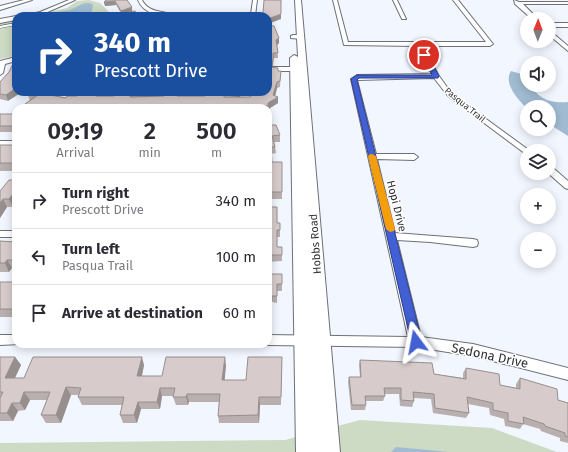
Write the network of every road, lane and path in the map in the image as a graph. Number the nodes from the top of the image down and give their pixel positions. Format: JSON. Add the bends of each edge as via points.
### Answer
{"nodes":[{"id":1,"x":30,"y":0,"type":"edge"},
{"id":2,"x":73,"y":0,"type":"edge"},
{"id":3,"x":140,"y":0,"type":"edge"},
{"id":4,"x":255,"y":0,"type":"edge"},
{"id":5,"x":292,"y":0,"type":"edge"},
{"id":6,"x":298,"y":0,"type":"edge"},
{"id":7,"x":335,"y":0,"type":"edge"},
{"id":8,"x":395,"y":0,"type":"edge"},
{"id":9,"x":455,"y":0,"type":"edge"},
{"id":10,"x":516,"y":1,"type":"edge"},
{"id":11,"x":568,"y":2,"type":"edge"},
{"id":12,"x":0,"y":8,"type":"edge"},
{"id":13,"x":147,"y":9,"type":"junction"},
{"id":14,"x":140,"y":11,"type":"dead end"},
{"id":15,"x":42,"y":12,"type":"edge"},
{"id":16,"x":158,"y":12,"type":"edge"},
{"id":17,"x":253,"y":12,"type":"edge"},
{"id":18,"x":528,"y":12,"type":"edge"},
{"id":19,"x":404,"y":18,"type":"dead end"},
{"id":20,"x":9,"y":19,"type":"junction"},
{"id":21,"x":12,"y":19,"type":"edge"},
{"id":22,"x":0,"y":21,"type":"edge"},
{"id":23,"x":12,"y":25,"type":"edge"},
{"id":24,"x":556,"y":25,"type":"edge"},
{"id":25,"x":568,"y":25,"type":"edge"},
{"id":26,"x":0,"y":27,"type":"edge"},
{"id":27,"x":297,"y":37,"type":"junction"},
{"id":28,"x":556,"y":38,"type":"edge"},
{"id":29,"x":419,"y":44,"type":"junction"},
{"id":30,"x":568,"y":49,"type":"edge"},
{"id":31,"x":12,"y":60,"type":"edge"},
{"id":32,"x":1,"y":63,"type":"edge"},
{"id":33,"x":272,"y":69,"type":"edge"},
{"id":34,"x":299,"y":69,"type":"junction"},
{"id":35,"x":0,"y":73,"type":"edge"},
{"id":36,"x":436,"y":76,"type":"junction"},
{"id":37,"x":0,"y":143,"type":"edge"},
{"id":38,"x":12,"y":143,"type":"edge"},
{"id":39,"x":520,"y":148,"type":"edge"},
{"id":40,"x":372,"y":156,"type":"junction"},
{"id":41,"x":414,"y":157,"type":"dead end"},
{"id":42,"x":556,"y":175,"type":"edge"},
{"id":43,"x":568,"y":186,"type":"edge"},
{"id":44,"x":0,"y":234,"type":"edge"},
{"id":45,"x":12,"y":234,"type":"edge"},
{"id":46,"x":392,"y":236,"type":"junction"},
{"id":47,"x":472,"y":243,"type":"dead end"},
{"id":48,"x":0,"y":340,"type":"edge"},
{"id":49,"x":12,"y":340,"type":"edge"},
{"id":50,"x":272,"y":340,"type":"edge"},
{"id":51,"x":304,"y":340,"type":"junction"},
{"id":52,"x":321,"y":340,"type":"junction"},
{"id":53,"x":416,"y":342,"type":"junction"},
{"id":54,"x":568,"y":374,"type":"edge"},
{"id":55,"x":307,"y":452,"type":"edge"},
{"id":56,"x":328,"y":452,"type":"edge"}],
"edges":[{"from":1,"to":12,"type":"street"},
{"from":2,"to":15,"type":"street"},
{"from":3,"to":13,"type":"street"},
{"from":4,"to":17,"type":"street"},
{"from":5,"to":27,"type":"street","name":"Hobbs Road"},
{"from":6,"to":27,"type":"street","name":"Hobbs Road"},
{"from":7,"to":29,"type":"street","via":[[346,44]]},
{"from":8,"to":19,"type":"street"},
{"from":9,"to":29,"type":"street","via":[[490,44]]},
{"from":10,"to":11,"type":"street"},
{"from":10,"to":18,"type":"street"},
{"from":12,"to":20,"type":"street"},
{"from":13,"to":14,"type":"street"},
{"from":13,"to":16,"type":"street"},
{"from":20,"to":21,"type":"street"},
{"from":20,"to":22,"type":"street"},
{"from":23,"to":26,"type":"lane"},
{"from":24,"to":25,"type":"street"},
{"from":27,"to":34,"type":"street","name":"Hobbs Road"},
{"from":28,"to":30,"type":"street"},
{"from":29,"to":36,"type":"street","name":"Pasqua Trail"},
{"from":31,"to":32,"type":"street"},
{"from":32,"to":35,"type":"street"},
{"from":33,"to":34,"type":"street"},
{"from":34,"to":51,"type":"street","name":"Hobbs Road"},
{"from":34,"to":52,"type":"street","name":"Hobbs Road"},
{"from":36,"to":39,"type":"street","name":"Pasqua Trail","via":[[450,95]]},
{"from":36,"to":40,"type":"street","name":"Hopi Drive","via":[[355,77]]},
{"from":37,"to":38,"type":"street"},
{"from":40,"to":41,"type":"street"},
{"from":40,"to":46,"type":"street","name":"Hopi Drive"},
{"from":42,"to":43,"type":"street"},
{"from":44,"to":45,"type":"street"},
{"from":46,"to":47,"type":"street"},
{"from":46,"to":53,"type":"street","name":"Hopi Drive"},
{"from":48,"to":49,"type":"street"},
{"from":50,"to":51,"type":"street","name":"Sedona Drive"},
{"from":51,"to":52,"type":"street","name":"Sedona Drive"},
{"from":51,"to":55,"type":"street","name":"Hobbs Road"},
{"from":52,"to":53,"type":"street","name":"Sedona Drive"},
{"from":52,"to":56,"type":"street","name":"Hobbs Road"},
{"from":53,"to":54,"type":"street","name":"Sedona Drive","via":[[473,350]]}]}
